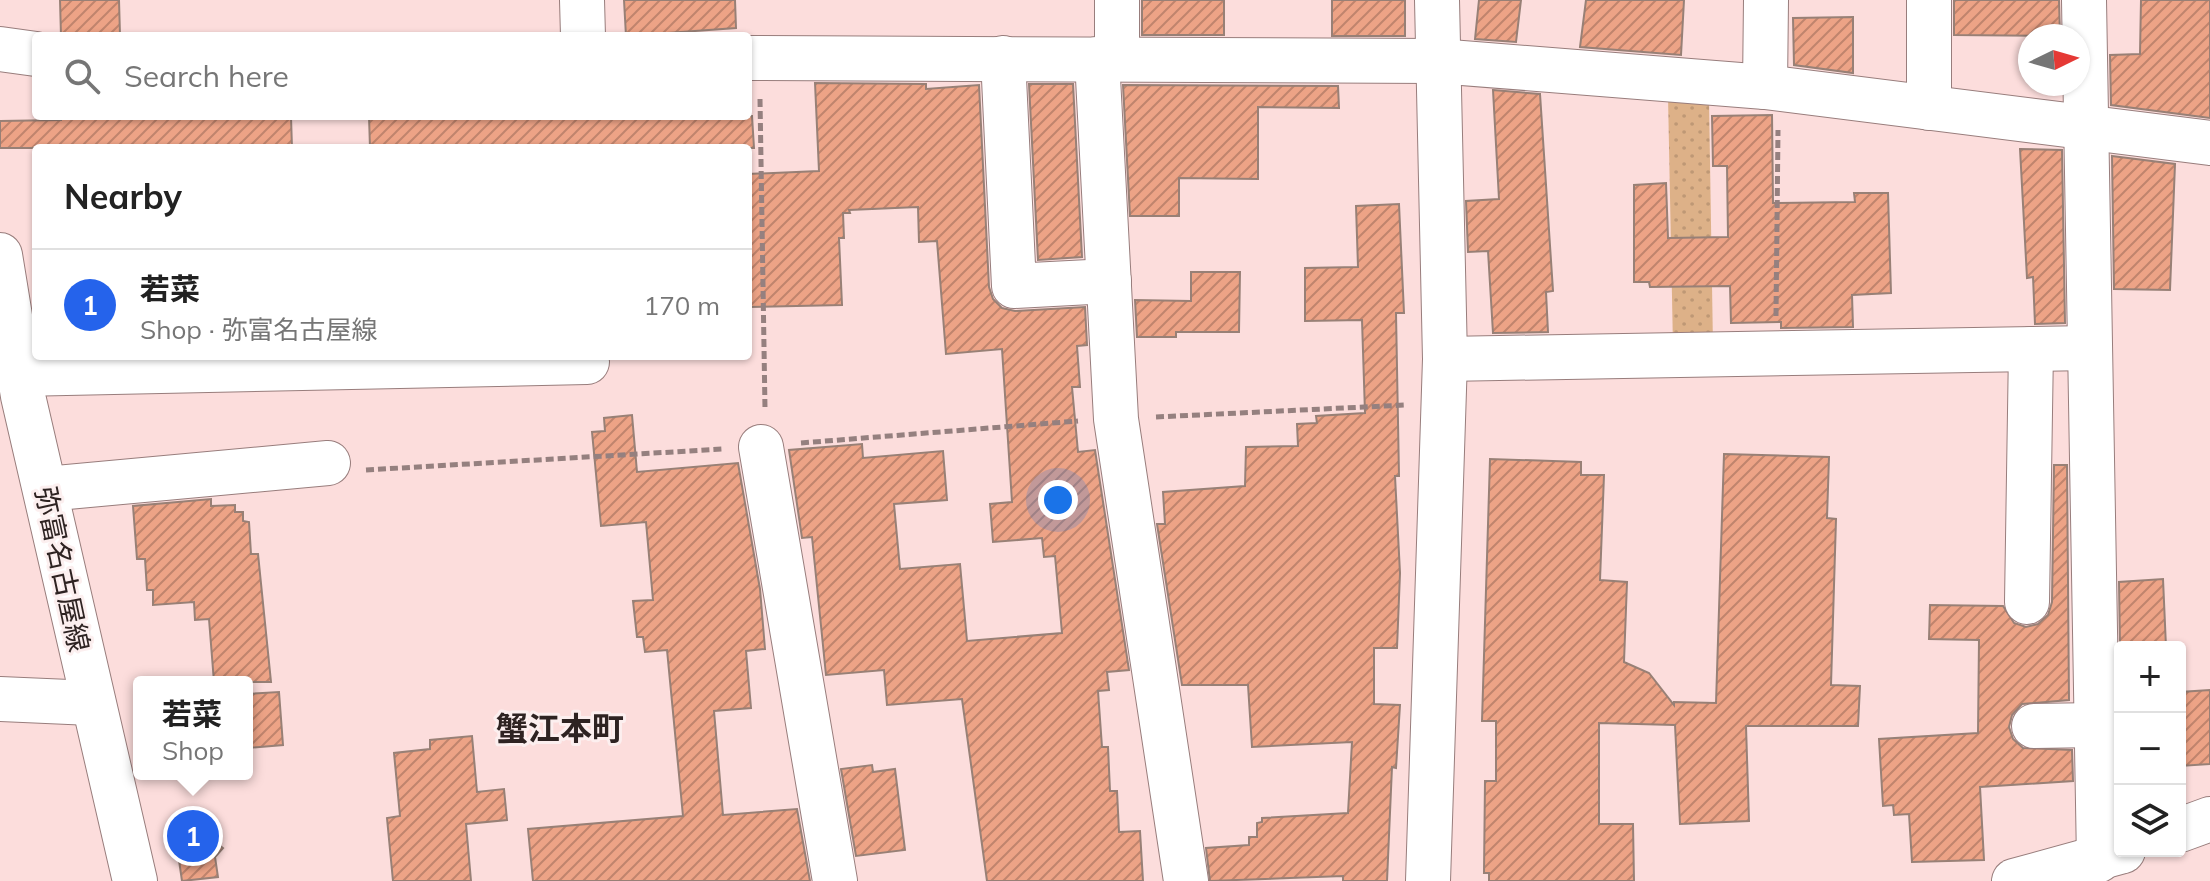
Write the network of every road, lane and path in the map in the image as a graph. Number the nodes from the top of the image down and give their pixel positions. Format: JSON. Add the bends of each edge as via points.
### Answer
{"nodes":[{"id":1,"x":582,"y":0,"type":"edge"},
{"id":2,"x":1117,"y":0,"type":"edge"},
{"id":3,"x":1437,"y":0,"type":"edge"},
{"id":4,"x":1766,"y":0,"type":"edge"},
{"id":5,"x":1929,"y":0,"type":"edge"},
{"id":6,"x":2084,"y":0,"type":"edge"},
{"id":7,"x":583,"y":32,"type":"edge"},
{"id":8,"x":0,"y":49,"type":"edge"},
{"id":9,"x":32,"y":53,"type":"edge"},
{"id":10,"x":754,"y":58,"type":"edge"},
{"id":11,"x":1003,"y":58,"type":"junction"},
{"id":12,"x":1107,"y":59,"type":"junction"},
{"id":13,"x":1437,"y":61,"type":"junction"},
{"id":14,"x":1772,"y":88,"type":"junction"},
{"id":15,"x":1929,"y":108,"type":"junction"},
{"id":16,"x":2086,"y":127,"type":"junction"},
{"id":17,"x":2210,"y":143,"type":"edge"},
{"id":18,"x":0,"y":255,"type":"edge"},
{"id":19,"x":1109,"y":281,"type":"junction"},
{"id":20,"x":2090,"y":348,"type":"junction"},
{"id":21,"x":2031,"y":349,"type":"junction"},
{"id":22,"x":1776,"y":353,"type":"junction"},
{"id":23,"x":1445,"y":359,"type":"junction"},
{"id":24,"x":587,"y":362,"type":"dead end"},
{"id":25,"x":14,"y":388,"type":"edge"},
{"id":26,"x":1443,"y":403,"type":"junction"},
{"id":27,"x":1116,"y":419,"type":"junction"},
{"id":28,"x":764,"y":446,"type":"junction"},
{"id":29,"x":328,"y":463,"type":"joint"},
{"id":30,"x":46,"y":489,"type":"junction"},
{"id":31,"x":2027,"y":602,"type":"dead end"},
{"id":32,"x":0,"y":699,"type":"edge"},
{"id":33,"x":92,"y":703,"type":"junction"},
{"id":34,"x":2097,"y":725,"type":"junction"},
{"id":35,"x":2034,"y":726,"type":"dead end"},
{"id":36,"x":2210,"y":819,"type":"edge"},
{"id":37,"x":2186,"y":828,"type":"edge"},
{"id":38,"x":2097,"y":864,"type":"edge"},
{"id":39,"x":135,"y":881,"type":"edge"},
{"id":40,"x":835,"y":881,"type":"edge"},
{"id":41,"x":1186,"y":881,"type":"edge"},
{"id":42,"x":1428,"y":881,"type":"edge"},
{"id":43,"x":2014,"y":881,"type":"edge"}],
"edges":[{"from":1,"to":7,"type":"street"},
{"from":2,"to":12,"type":"street"},
{"from":3,"to":13,"type":"street"},
{"from":4,"to":14,"type":"street"},
{"from":5,"to":15,"type":"street"},
{"from":6,"to":16,"type":"street"},
{"from":8,"to":9,"type":"street"},
{"from":10,"to":11,"type":"street"},
{"from":10,"to":28,"type":"path"},
{"from":11,"to":12,"type":"street"},
{"from":11,"to":19,"type":"street","via":[[1014,286]]},
{"from":12,"to":13,"type":"street"},
{"from":12,"to":19,"type":"street"},
{"from":13,"to":14,"type":"street"},
{"from":13,"to":23,"type":"street"},
{"from":14,"to":15,"type":"street"},
{"from":14,"to":22,"type":"path"},
{"from":15,"to":16,"type":"street"},
{"from":16,"to":17,"type":"street"},
{"from":16,"to":20,"type":"street"},
{"from":18,"to":25,"type":"street","name":"弥富名古屋線"},
{"from":19,"to":27,"type":"street"},
{"from":20,"to":21,"type":"street"},
{"from":20,"to":34,"type":"street"},
{"from":21,"to":22,"type":"street"},
{"from":21,"to":31,"type":"street"},
{"from":22,"to":23,"type":"street"},
{"from":23,"to":26,"type":"street"},
{"from":24,"to":25,"type":"street"},
{"from":25,"to":30,"type":"street","name":"弥富名古屋線"},
{"from":26,"to":27,"type":"path"},
{"from":26,"to":42,"type":"street"},
{"from":27,"to":28,"type":"path"},
{"from":27,"to":41,"type":"street"},
{"from":28,"to":29,"type":"path","via":[[345,472]]},
{"from":28,"to":40,"type":"street"},
{"from":29,"to":30,"type":"street"},
{"from":30,"to":33,"type":"street","name":"弥富名古屋線"},
{"from":32,"to":33,"type":"street"},
{"from":33,"to":39,"type":"street","name":"弥富名古屋線"},
{"from":34,"to":35,"type":"street"},
{"from":34,"to":38,"type":"street"},
{"from":36,"to":37,"type":"street"},
{"from":38,"to":43,"type":"street"}]}
